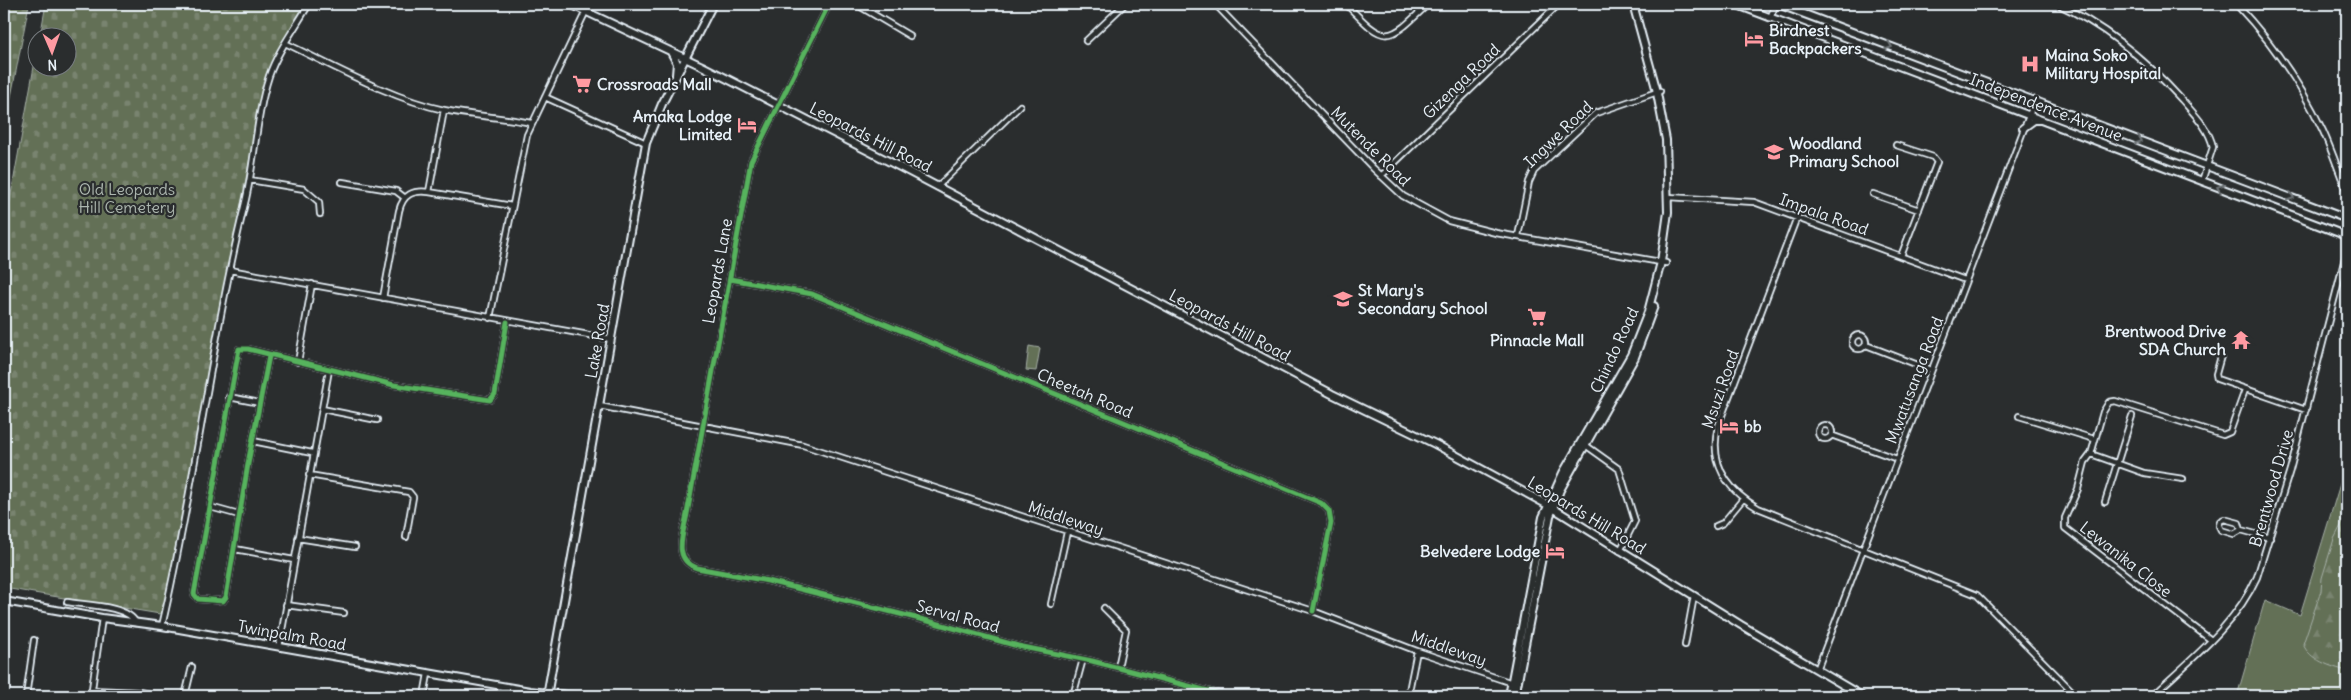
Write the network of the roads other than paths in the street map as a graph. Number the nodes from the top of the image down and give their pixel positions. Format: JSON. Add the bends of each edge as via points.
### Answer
{"nodes":[{"id":1,"x":310,"y":4,"type":"edge"},
{"id":2,"x":570,"y":4,"type":"edge"},
{"id":3,"x":714,"y":4,"type":"edge"},
{"id":4,"x":829,"y":4,"type":"edge"},
{"id":5,"x":856,"y":4,"type":"edge"},
{"id":6,"x":1125,"y":4,"type":"edge"},
{"id":7,"x":1215,"y":4,"type":"edge"},
{"id":8,"x":1346,"y":4,"type":"edge"},
{"id":9,"x":1428,"y":4,"type":"edge"},
{"id":10,"x":1559,"y":4,"type":"edge"},
{"id":11,"x":1635,"y":4,"type":"edge"},
{"id":12,"x":1735,"y":4,"type":"edge"},
{"id":13,"x":1777,"y":4,"type":"edge"},
{"id":14,"x":2057,"y":4,"type":"edge"},
{"id":15,"x":2236,"y":4,"type":"edge"},
{"id":16,"x":586,"y":12,"type":"junction"},
{"id":17,"x":1770,"y":18,"type":"junction"},
{"id":18,"x":910,"y":36,"type":"dead end"},
{"id":19,"x":1086,"y":41,"type":"dead end"},
{"id":20,"x":285,"y":43,"type":"junction"},
{"id":21,"x":694,"y":44,"type":"junction"},
{"id":22,"x":670,"y":51,"type":"junction"},
{"id":23,"x":686,"y":59,"type":"junction"},
{"id":24,"x":702,"y":66,"type":"junction"},
{"id":25,"x":680,"y":71,"type":"junction"},
{"id":26,"x":675,"y":78,"type":"junction"},
{"id":27,"x":1659,"y":91,"type":"junction"},
{"id":28,"x":545,"y":97,"type":"junction"},
{"id":29,"x":2034,"y":100,"type":"junction"},
{"id":30,"x":778,"y":104,"type":"junction"},
{"id":31,"x":1020,"y":106,"type":"dead end"},
{"id":32,"x":444,"y":110,"type":"junction"},
{"id":33,"x":2028,"y":115,"type":"junction"},
{"id":34,"x":2040,"y":120,"type":"junction"},
{"id":35,"x":531,"y":123,"type":"junction"},
{"id":36,"x":2023,"y":128,"type":"junction"},
{"id":37,"x":646,"y":143,"type":"junction"},
{"id":38,"x":1896,"y":146,"type":"dead end"},
{"id":39,"x":2208,"y":166,"type":"junction"},
{"id":40,"x":1382,"y":176,"type":"junction"},
{"id":41,"x":250,"y":180,"type":"junction"},
{"id":42,"x":2202,"y":181,"type":"junction"},
{"id":43,"x":342,"y":182,"type":"dead end"},
{"id":44,"x":937,"y":187,"type":"junction"},
{"id":45,"x":429,"y":192,"type":"junction"},
{"id":46,"x":2347,"y":192,"type":"edge"},
{"id":47,"x":1873,"y":194,"type":"dead end"},
{"id":48,"x":1670,"y":197,"type":"junction"},
{"id":49,"x":404,"y":198,"type":"junction"},
{"id":50,"x":512,"y":206,"type":"junction"},
{"id":51,"x":1918,"y":210,"type":"junction"},
{"id":52,"x":320,"y":214,"type":"dead end"},
{"id":53,"x":1797,"y":217,"type":"junction"},
{"id":54,"x":2346,"y":217,"type":"edge"},
{"id":55,"x":2345,"y":235,"type":"edge"},
{"id":56,"x":1518,"y":236,"type":"junction"},
{"id":57,"x":2347,"y":244,"type":"edge"},
{"id":58,"x":2347,"y":250,"type":"edge"},
{"id":59,"x":1901,"y":256,"type":"junction"},
{"id":60,"x":1664,"y":262,"type":"junction"},
{"id":61,"x":230,"y":270,"type":"junction"},
{"id":62,"x":730,"y":279,"type":"junction"},
{"id":63,"x":1965,"y":280,"type":"junction"},
{"id":64,"x":312,"y":284,"type":"junction"},
{"id":65,"x":384,"y":298,"type":"junction"},
{"id":66,"x":490,"y":318,"type":"junction"},
{"id":67,"x":506,"y":322,"type":"junction"},
{"id":68,"x":611,"y":339,"type":"junction"},
{"id":69,"x":1866,"y":345,"type":"dead end"},
{"id":70,"x":269,"y":356,"type":"junction"},
{"id":71,"x":2222,"y":356,"type":"dead end"},
{"id":72,"x":298,"y":362,"type":"junction"},
{"id":73,"x":329,"y":370,"type":"junction"},
{"id":74,"x":1931,"y":370,"type":"junction"},
{"id":75,"x":2245,"y":390,"type":"junction"},
{"id":76,"x":229,"y":398,"type":"junction"},
{"id":77,"x":260,"y":403,"type":"junction"},
{"id":78,"x":599,"y":406,"type":"junction"},
{"id":79,"x":322,"y":409,"type":"junction"},
{"id":80,"x":2306,"y":410,"type":"junction"},
{"id":81,"x":2019,"y":416,"type":"dead end"},
{"id":82,"x":2132,"y":416,"type":"dead end"},
{"id":83,"x":377,"y":420,"type":"dead end"},
{"id":84,"x":702,"y":425,"type":"junction"},
{"id":85,"x":1831,"y":435,"type":"dead end"},
{"id":86,"x":2094,"y":439,"type":"junction"},
{"id":87,"x":252,"y":442,"type":"junction"},
{"id":88,"x":1584,"y":443,"type":"junction"},
{"id":89,"x":312,"y":453,"type":"junction"},
{"id":90,"x":2091,"y":454,"type":"junction"},
{"id":91,"x":1897,"y":459,"type":"junction"},
{"id":92,"x":2117,"y":463,"type":"junction"},
{"id":93,"x":309,"y":475,"type":"junction"},
{"id":94,"x":2183,"y":479,"type":"dead end"},
{"id":95,"x":1556,"y":494,"type":"junction"},
{"id":96,"x":1536,"y":499,"type":"junction"},
{"id":97,"x":1743,"y":500,"type":"junction"},
{"id":98,"x":2105,"y":502,"type":"dead end"},
{"id":99,"x":210,"y":507,"type":"junction"},
{"id":100,"x":1551,"y":507,"type":"junction"},
{"id":101,"x":240,"y":515,"type":"junction"},
{"id":102,"x":1543,"y":516,"type":"junction"},
{"id":103,"x":1565,"y":516,"type":"junction"},
{"id":104,"x":1547,"y":523,"type":"junction"},
{"id":105,"x":1716,"y":526,"type":"dead end"},
{"id":106,"x":2241,"y":530,"type":"junction"},
{"id":107,"x":1067,"y":532,"type":"junction"},
{"id":108,"x":406,"y":537,"type":"dead end"},
{"id":109,"x":298,"y":538,"type":"junction"},
{"id":110,"x":2270,"y":538,"type":"junction"},
{"id":111,"x":355,"y":547,"type":"dead end"},
{"id":112,"x":235,"y":549,"type":"junction"},
{"id":113,"x":1863,"y":549,"type":"junction"},
{"id":114,"x":1620,"y":551,"type":"junction"},
{"id":115,"x":294,"y":560,"type":"junction"},
{"id":116,"x":683,"y":560,"type":"joint"},
{"id":117,"x":1694,"y":596,"type":"junction"},
{"id":118,"x":4,"y":601,"type":"edge"},
{"id":119,"x":66,"y":602,"type":"dead end"},
{"id":120,"x":1051,"y":604,"type":"dead end"},
{"id":121,"x":286,"y":605,"type":"junction"},
{"id":122,"x":1104,"y":608,"type":"dead end"},
{"id":123,"x":1313,"y":611,"type":"junction"},
{"id":124,"x":344,"y":613,"type":"dead end"},
{"id":125,"x":102,"y":618,"type":"junction"},
{"id":126,"x":136,"y":623,"type":"junction"},
{"id":127,"x":162,"y":626,"type":"junction"},
{"id":128,"x":34,"y":640,"type":"dead end"},
{"id":129,"x":2211,"y":640,"type":"junction"},
{"id":130,"x":1685,"y":646,"type":"dead end"},
{"id":131,"x":279,"y":647,"type":"junction"},
{"id":132,"x":1417,"y":651,"type":"junction"},
{"id":133,"x":1083,"y":659,"type":"junction"},
{"id":134,"x":192,"y":667,"type":"dead end"},
{"id":135,"x":1118,"y":667,"type":"junction"},
{"id":136,"x":1817,"y":670,"type":"junction"},
{"id":137,"x":428,"y":674,"type":"junction"},
{"id":138,"x":550,"y":677,"type":"junction"},
{"id":139,"x":1514,"y":683,"type":"junction"},
{"id":140,"x":92,"y":690,"type":"junction"},
{"id":141,"x":530,"y":691,"type":"junction"},
{"id":142,"x":548,"y":694,"type":"edge"},
{"id":143,"x":566,"y":694,"type":"junction"},
{"id":144,"x":26,"y":696,"type":"edge"},
{"id":145,"x":91,"y":696,"type":"edge"},
{"id":146,"x":160,"y":696,"type":"edge"},
{"id":147,"x":185,"y":696,"type":"edge"},
{"id":148,"x":424,"y":696,"type":"edge"},
{"id":149,"x":538,"y":696,"type":"edge"},
{"id":150,"x":576,"y":696,"type":"edge"},
{"id":151,"x":1073,"y":696,"type":"edge"},
{"id":152,"x":1227,"y":696,"type":"edge"},
{"id":153,"x":1408,"y":696,"type":"edge"},
{"id":154,"x":1509,"y":696,"type":"edge"},
{"id":155,"x":1514,"y":696,"type":"edge"},
{"id":156,"x":1862,"y":696,"type":"edge"},
{"id":157,"x":2077,"y":696,"type":"edge"},
{"id":158,"x":2152,"y":696,"type":"edge"}],
"edges":[{"from":1,"to":20,"type":"street"},
{"from":2,"to":16,"type":"main road","name":"Leopards Hill Road"},
{"from":3,"to":21,"type":"main road","name":"Lake Road"},
{"from":4,"to":30,"type":"street","name":"Leopards Lane"},
{"from":5,"to":18,"type":"street"},
{"from":6,"to":19,"type":"street"},
{"from":7,"to":40,"type":"street","name":"Mutende Road"},
{"from":8,"to":9,"type":"street","via":[[1375,32],[1389,35],[1407,24]]},
{"from":10,"to":40,"type":"street","name":"Gizenga Road"},
{"from":11,"to":27,"type":"main road","name":"Chindo Road"},
{"from":12,"to":17,"type":"main road","name":"Independence Avenue"},
{"from":13,"to":17,"type":"street"},
{"from":13,"to":29,"type":"main road","name":"Independence Avenue","one_way":true},
{"from":14,"to":39,"type":"street","via":[[2107,32],[2159,74],[2209,135],[2213,147]]},
{"from":15,"to":46,"type":"street","via":[[2260,30],[2298,84],[2324,134]]},
{"from":16,"to":22,"type":"main road","name":"Leopards Hill Road"},
{"from":16,"to":28,"type":"street"},
{"from":17,"to":33,"type":"main road","name":"Independence Avenue"},
{"from":20,"to":32,"type":"street","via":[[375,85]]},
{"from":20,"to":41,"type":"street","via":[[264,92]]},
{"from":21,"to":22,"type":"main road","via":[[681,51]]},
{"from":21,"to":23,"type":"main road","name":"Lake Road"},
{"from":21,"to":24,"type":"main road","via":[[694,58]]},
{"from":22,"to":23,"type":"main road","name":"Leopards Hill Road"},
{"from":22,"to":26,"type":"main road","via":[[677,63]]},
{"from":23,"to":24,"type":"main road","name":"Leopards Hill Road"},
{"from":23,"to":25,"type":"main road","name":"Lake Road"},
{"from":24,"to":25,"type":"main road","via":[[692,65]]},
{"from":24,"to":30,"type":"main road","name":"Leopards Hill Road"},
{"from":25,"to":26,"type":"main road","name":"Lake Road"},
{"from":26,"to":37,"type":"main road","name":"Lake Road"},
{"from":27,"to":48,"type":"main road","name":"Chindo Road","via":[[1669,142]]},
{"from":27,"to":56,"type":"street","name":"Ingwe Road","via":[[1596,112],[1534,171]]},
{"from":28,"to":35,"type":"street"},
{"from":28,"to":37,"type":"street"},
{"from":29,"to":33,"type":"street","name":"Mwatusanga Road"},
{"from":29,"to":39,"type":"main road","name":"Independence Avenue","one_way":true},
{"from":30,"to":44,"type":"main road","name":"Leopards Hill Road"},
{"from":30,"to":62,"type":"street","name":"Leopards Lane","via":[[751,161]]},
{"from":31,"to":44,"type":"street"},
{"from":32,"to":35,"type":"street"},
{"from":32,"to":45,"type":"street"},
{"from":33,"to":34,"type":"main road","name":"Independence Avenue"},
{"from":33,"to":36,"type":"street","name":"Mwatusanga Road"},
{"from":34,"to":36,"type":"main road","via":[[2034,120]]},
{"from":34,"to":42,"type":"main road","name":"Independence Avenue"},
{"from":35,"to":50,"type":"street"},
{"from":36,"to":63,"type":"street","name":"Mwatusanga Road"},
{"from":37,"to":68,"type":"main road","name":"Lake Road"},
{"from":38,"to":51,"type":"street","via":[[1936,159],[1937,165]]},
{"from":39,"to":42,"type":"street"},
{"from":39,"to":54,"type":"main road","name":"Independence Avenue","one_way":true},
{"from":40,"to":56,"type":"street","name":"Mutende Road","via":[[1417,205],[1449,221]]},
{"from":41,"to":52,"type":"street","via":[[304,190],[319,202]]},
{"from":41,"to":61,"type":"street"},
{"from":55,"to":42,"type":"main road","name":"Independence Avenue","one_way":true},
{"from":43,"to":49,"type":"street","via":[[396,191]]},
{"from":44,"to":96,"type":"main road","name":"Leopards Hill Road"},
{"from":45,"to":49,"type":"street","via":[[417,190]]},
{"from":45,"to":50,"type":"street"},
{"from":47,"to":51,"type":"street"},
{"from":48,"to":53,"type":"street","name":"Impala Road","via":[[1746,200]]},
{"from":48,"to":60,"type":"main road","name":"Chindo Road"},
{"from":49,"to":65,"type":"street"},
{"from":50,"to":66,"type":"street"},
{"from":51,"to":59,"type":"street"},
{"from":53,"to":59,"type":"street","name":"Impala Road"},
{"from":53,"to":97,"type":"street","name":"Msuzi Road","via":[[1716,433],[1720,468]]},
{"from":55,"to":57,"type":"main road"},
{"from":56,"to":60,"type":"street","name":"Mutende Road"},
{"from":58,"to":80,"type":"street","name":"Brentwood Drive"},
{"from":59,"to":63,"type":"street","name":"Impala Road"},
{"from":60,"to":88,"type":"main road","name":"Chindo Road","via":[[1641,344]]},
{"from":61,"to":64,"type":"street"},
{"from":61,"to":127,"type":"street"},
{"from":62,"to":84,"type":"street","name":"Leopards Lane"},
{"from":62,"to":123,"type":"street","name":"Cheetah Road","via":[[812,294],[1321,503],[1329,511],[1331,523]]},
{"from":63,"to":74,"type":"street","name":"Mwatusanga Road"},
{"from":64,"to":65,"type":"street"},
{"from":64,"to":72,"type":"street"},
{"from":65,"to":66,"type":"street"},
{"from":66,"to":67,"type":"street"},
{"from":67,"to":68,"type":"street"},
{"from":67,"to":73,"type":"street","via":[[495,394],[490,400],[394,386]]},
{"from":68,"to":78,"type":"main road","name":"Lake Road"},
{"from":69,"to":74,"type":"street"},
{"from":70,"to":72,"type":"street"},
{"from":70,"to":76,"type":"street","via":[[239,349]]},
{"from":70,"to":77,"type":"street"},
{"from":71,"to":75,"type":"street","via":[[2217,379]]},
{"from":72,"to":73,"type":"street"},
{"from":73,"to":79,"type":"street"},
{"from":74,"to":91,"type":"street","name":"Mwatusanga Road"},
{"from":75,"to":80,"type":"street"},
{"from":75,"to":86,"type":"street","via":[[2228,434],[2162,418],[2114,401],[2105,407]]},
{"from":76,"to":77,"type":"street"},
{"from":76,"to":99,"type":"street"},
{"from":77,"to":87,"type":"street"},
{"from":78,"to":84,"type":"street","name":"Middleway"},
{"from":78,"to":138,"type":"main road","name":"Lake Road"},
{"from":79,"to":83,"type":"street"},
{"from":79,"to":89,"type":"street"},
{"from":80,"to":110,"type":"street","name":"Brentwood Drive"},
{"from":81,"to":86,"type":"street"},
{"from":82,"to":92,"type":"street"},
{"from":84,"to":107,"type":"street","name":"Middleway","via":[[803,445]]},
{"from":84,"to":116,"type":"street","name":"Leopards Lane","via":[[682,546]]},
{"from":85,"to":91,"type":"street"},
{"from":86,"to":90,"type":"street"},
{"from":87,"to":89,"type":"street"},
{"from":87,"to":101,"type":"street"},
{"from":88,"to":95,"type":"main road","name":"Chindo Road"},
{"from":88,"to":114,"type":"street","via":[[1619,469],[1623,478],[1635,521]]},
{"from":89,"to":93,"type":"street"},
{"from":90,"to":92,"type":"street"},
{"from":90,"to":129,"type":"street","name":"Lewanika Close","via":[[2085,462],[2076,495],[2065,518],[2065,528]]},
{"from":91,"to":113,"type":"street","name":"Mwatusanga Road"},
{"from":92,"to":94,"type":"street","via":[[2144,473]]},
{"from":92,"to":98,"type":"street"},
{"from":93,"to":108,"type":"street","via":[[409,492],[413,497]]},
{"from":93,"to":109,"type":"street"},
{"from":95,"to":96,"type":"main road"},
{"from":95,"to":100,"type":"main road","name":"Chindo Road"},
{"from":95,"to":103,"type":"main road","via":[[1560,511]]},
{"from":96,"to":100,"type":"main road","name":"Leopards Hill Road"},
{"from":96,"to":102,"type":"main road"},
{"from":97,"to":105,"type":"street","via":[[1723,524]]},
{"from":97,"to":113,"type":"street","name":"Msuzi Road"},
{"from":99,"to":101,"type":"street"},
{"from":99,"to":112,"type":"street","via":[[195,597],[223,602]]},
{"from":100,"to":102,"type":"main road","name":"Chindo Road"},
{"from":100,"to":103,"type":"main road","name":"Leopards Hill Road"},
{"from":100,"to":104,"type":"main road","name":"Chindo Road"},
{"from":101,"to":112,"type":"street"},
{"from":102,"to":139,"type":"main road","name":"Chindo Road"},
{"from":103,"to":104,"type":"main road"},
{"from":103,"to":114,"type":"main road","name":"Leopards Hill Road"},
{"from":104,"to":139,"type":"main road","name":"Chindo Road"},
{"from":106,"to":106,"type":"street","via":[[2234,534],[2221,530],[2220,521],[2239,523]]},
{"from":106,"to":110,"type":"street"},
{"from":107,"to":120,"type":"street"},
{"from":107,"to":123,"type":"street","name":"Middleway"},
{"from":109,"to":111,"type":"street"},
{"from":109,"to":115,"type":"street"},
{"from":110,"to":129,"type":"street","name":"Brentwood Drive","via":[[2249,594],[2238,612]]},
{"from":112,"to":115,"type":"street"},
{"from":113,"to":136,"type":"street","name":"Mwatusanga Road"},
{"from":113,"to":157,"type":"street","name":"Msuzi Road","via":[[1977,595]]},
{"from":114,"to":117,"type":"main road","name":"Leopards Hill Road"},
{"from":115,"to":121,"type":"street"},
{"from":116,"to":133,"type":"street","name":"Serval Road","via":[[697,568],[768,581],[928,620],[1018,646]]},
{"from":117,"to":130,"type":"street"},
{"from":117,"to":136,"type":"main road","name":"Leopards Hill Road"},
{"from":118,"to":125,"type":"main road","name":"Twinpalm Road"},
{"from":119,"to":126,"type":"street","via":[[121,610],[134,617]]},
{"from":121,"to":124,"type":"street"},
{"from":121,"to":131,"type":"street"},
{"from":122,"to":135,"type":"street","via":[[1126,630]]},
{"from":123,"to":132,"type":"street","name":"Middleway"},
{"from":125,"to":126,"type":"main road","name":"Twinpalm Road"},
{"from":125,"to":140,"type":"street"},
{"from":126,"to":127,"type":"main road","name":"Twinpalm Road"},
{"from":127,"to":131,"type":"main road","name":"Twinpalm Road"},
{"from":128,"to":144,"type":"street"},
{"from":129,"to":158,"type":"street","name":"Brentwood Drive"},
{"from":131,"to":137,"type":"main road","name":"Twinpalm Road"},
{"from":132,"to":139,"type":"street","name":"Middleway"},
{"from":132,"to":153,"type":"street"},
{"from":133,"to":135,"type":"street","name":"Serval Road"},
{"from":133,"to":151,"type":"street"},
{"from":134,"to":147,"type":"street"},
{"from":135,"to":152,"type":"street","name":"Serval Road"},
{"from":136,"to":156,"type":"main road","name":"Leopards Hill Road"},
{"from":137,"to":141,"type":"main road","name":"Twinpalm Road"},
{"from":137,"to":148,"type":"street"},
{"from":138,"to":142,"type":"main road","name":"Lake Road"},
{"from":138,"to":143,"type":"main road"},
{"from":139,"to":154,"type":"main road","name":"Chindo Road"},
{"from":139,"to":155,"type":"main road","name":"Chindo Road"},
{"from":140,"to":145,"type":"street"},
{"from":140,"to":146,"type":"street"},
{"from":141,"to":142,"type":"main road","name":"Twinpalm Road"},
{"from":141,"to":149,"type":"main road"},
{"from":142,"to":143,"type":"main road","name":"Twinpalm Road"},
{"from":143,"to":150,"type":"main road","name":"Twinpalm Road"}]}
